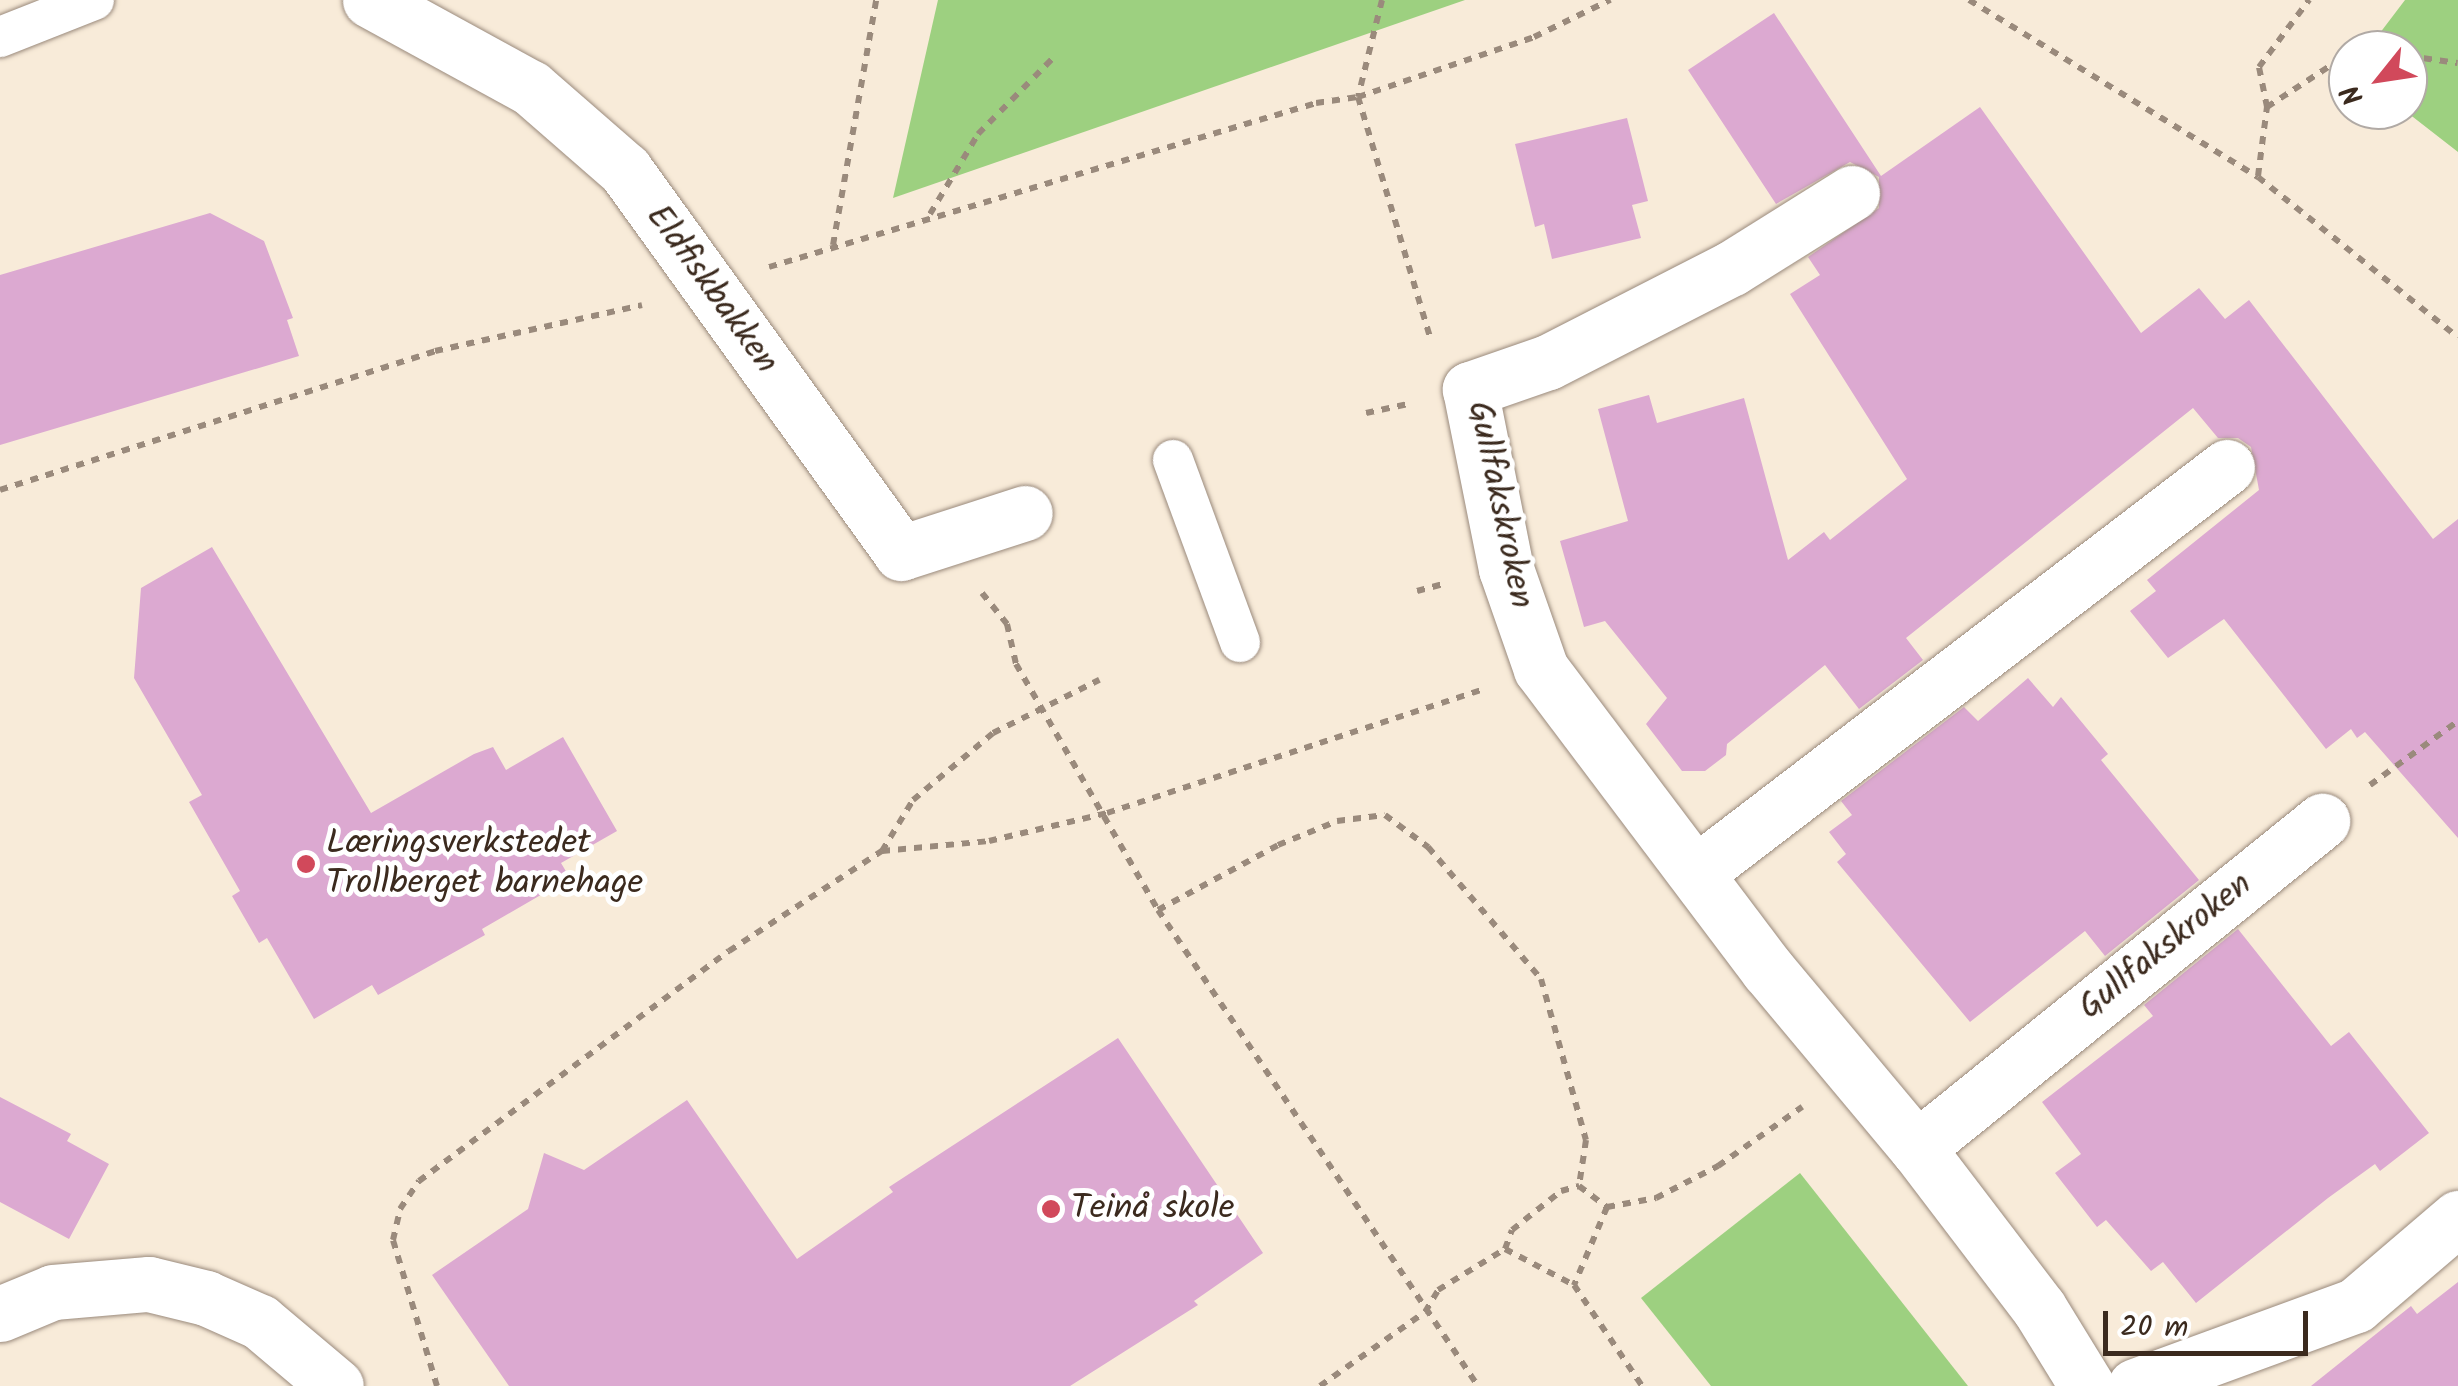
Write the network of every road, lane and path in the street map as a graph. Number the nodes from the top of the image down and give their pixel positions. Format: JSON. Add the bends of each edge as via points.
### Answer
{"nodes":[{"id":1,"x":94,"y":0,"type":"edge"},
{"id":2,"x":370,"y":0,"type":"edge"},
{"id":3,"x":876,"y":0,"type":"edge"},
{"id":4,"x":1382,"y":0,"type":"edge"},
{"id":5,"x":1610,"y":0,"type":"edge"},
{"id":6,"x":1970,"y":0,"type":"edge"},
{"id":7,"x":2308,"y":0,"type":"edge"},
{"id":8,"x":0,"y":37,"type":"edge"},
{"id":9,"x":1052,"y":58,"type":"dead end"},
{"id":10,"x":2428,"y":59,"type":"edge"},
{"id":11,"x":2458,"y":63,"type":"edge"},
{"id":12,"x":2328,"y":67,"type":"edge"},
{"id":13,"x":1358,"y":97,"type":"junction"},
{"id":14,"x":2267,"y":108,"type":"junction"},
{"id":15,"x":2258,"y":177,"type":"junction"},
{"id":16,"x":1852,"y":193,"type":"dead end"},
{"id":17,"x":930,"y":215,"type":"junction"},
{"id":18,"x":833,"y":245,"type":"junction"},
{"id":19,"x":707,"y":283,"type":"junction"},
{"id":20,"x":2458,"y":337,"type":"edge"},
{"id":21,"x":1433,"y":348,"type":"dead end"},
{"id":22,"x":1173,"y":460,"type":"dead end"},
{"id":23,"x":2227,"y":467,"type":"dead end"},
{"id":24,"x":0,"y":490,"type":"edge"},
{"id":25,"x":1025,"y":514,"type":"dead end"},
{"id":26,"x":901,"y":553,"type":"junction"},
{"id":27,"x":1240,"y":642,"type":"dead end"},
{"id":28,"x":1541,"y":669,"type":"junction"},
{"id":29,"x":1099,"y":680,"type":"dead end"},
{"id":30,"x":1039,"y":704,"type":"junction"},
{"id":31,"x":2458,"y":721,"type":"edge"},
{"id":32,"x":1107,"y":813,"type":"junction"},
{"id":33,"x":2322,"y":821,"type":"joint"},
{"id":34,"x":882,"y":851,"type":"junction"},
{"id":35,"x":1697,"y":872,"type":"junction"},
{"id":36,"x":1158,"y":910,"type":"junction"},
{"id":37,"x":1852,"y":1072,"type":"junction"},
{"id":38,"x":1918,"y":1148,"type":"junction"},
{"id":39,"x":1579,"y":1186,"type":"junction"},
{"id":40,"x":1607,"y":1207,"type":"junction"},
{"id":41,"x":2458,"y":1218,"type":"edge"},
{"id":42,"x":1504,"y":1250,"type":"junction"},
{"id":43,"x":1574,"y":1285,"type":"junction"},
{"id":44,"x":1425,"y":1312,"type":"junction"},
{"id":45,"x":0,"y":1314,"type":"edge"},
{"id":46,"x":336,"y":1386,"type":"edge"},
{"id":47,"x":438,"y":1386,"type":"edge"},
{"id":48,"x":1320,"y":1386,"type":"edge"},
{"id":49,"x":1478,"y":1386,"type":"edge"},
{"id":50,"x":1642,"y":1386,"type":"edge"},
{"id":51,"x":2087,"y":1386,"type":"edge"},
{"id":52,"x":2135,"y":1386,"type":"edge"}],
"edges":[{"from":1,"to":8,"type":"lane"},
{"from":2,"to":19,"type":"street","name":"Eldfiskbakken","via":[[531,88],[624,170]]},
{"from":3,"to":18,"type":"path"},
{"from":4,"to":13,"type":"path"},
{"from":5,"to":13,"type":"path","via":[[1534,37]]},
{"from":6,"to":15,"type":"path"},
{"from":7,"to":14,"type":"path","via":[[2260,67]]},
{"from":9,"to":17,"type":"path","via":[[978,134]]},
{"from":10,"to":11,"type":"path"},
{"from":12,"to":14,"type":"path"},
{"from":13,"to":17,"type":"path","via":[[1316,103]]},
{"from":13,"to":21,"type":"path"},
{"from":14,"to":15,"type":"path"},
{"from":15,"to":20,"type":"path"},
{"from":16,"to":28,"type":"street","name":"Gullfakskroken","via":[[1732,268],[1548,362],[1470,389],[1506,569]]},
{"from":17,"to":18,"type":"path"},
{"from":18,"to":19,"type":"path"},
{"from":19,"to":24,"type":"path","via":[[655,302],[435,351]]},
{"from":19,"to":26,"type":"street","name":"Eldfiskbakken"},
{"from":22,"to":27,"type":"lane"},
{"from":23,"to":35,"type":"street"},
{"from":25,"to":26,"type":"street"},
{"from":26,"to":30,"type":"path","via":[[975,584],[1007,624],[1016,664]]},
{"from":28,"to":32,"type":"path"},
{"from":28,"to":35,"type":"street","name":"Gullfakskroken"},
{"from":29,"to":30,"type":"path"},
{"from":30,"to":32,"type":"path"},
{"from":30,"to":34,"type":"path","via":[[948,767],[913,800]]},
{"from":31,"to":33,"type":"path"},
{"from":32,"to":34,"type":"path","via":[[989,841]]},
{"from":32,"to":36,"type":"path"},
{"from":33,"to":38,"type":"street","name":"Gullfakskroken"},
{"from":34,"to":47,"type":"path","via":[[729,951],[419,1181],[400,1210],[394,1240]]},
{"from":35,"to":37,"type":"street","name":"Gullfakskroken"},
{"from":36,"to":39,"type":"path","via":[[1278,845],[1337,822],[1385,815],[1428,847],[1542,979],[1586,1140]]},
{"from":36,"to":44,"type":"path"},
{"from":37,"to":38,"type":"street","name":"Gullfakskroken"},
{"from":37,"to":40,"type":"path","via":[[1718,1166],[1656,1198]]},
{"from":38,"to":51,"type":"street","name":"Gullfakskroken","via":[[2039,1308]]},
{"from":39,"to":40,"type":"path"},
{"from":39,"to":42,"type":"path","via":[[1534,1209],[1512,1230]]},
{"from":40,"to":43,"type":"path"},
{"from":41,"to":52,"type":"street","via":[[2356,1304]]},
{"from":42,"to":43,"type":"path"},
{"from":42,"to":44,"type":"path","via":[[1438,1290]]},
{"from":43,"to":50,"type":"path"},
{"from":44,"to":48,"type":"path"},
{"from":44,"to":49,"type":"path"},
{"from":45,"to":46,"type":"street","via":[[53,1292],[149,1284],[206,1298],[260,1322]]}]}
